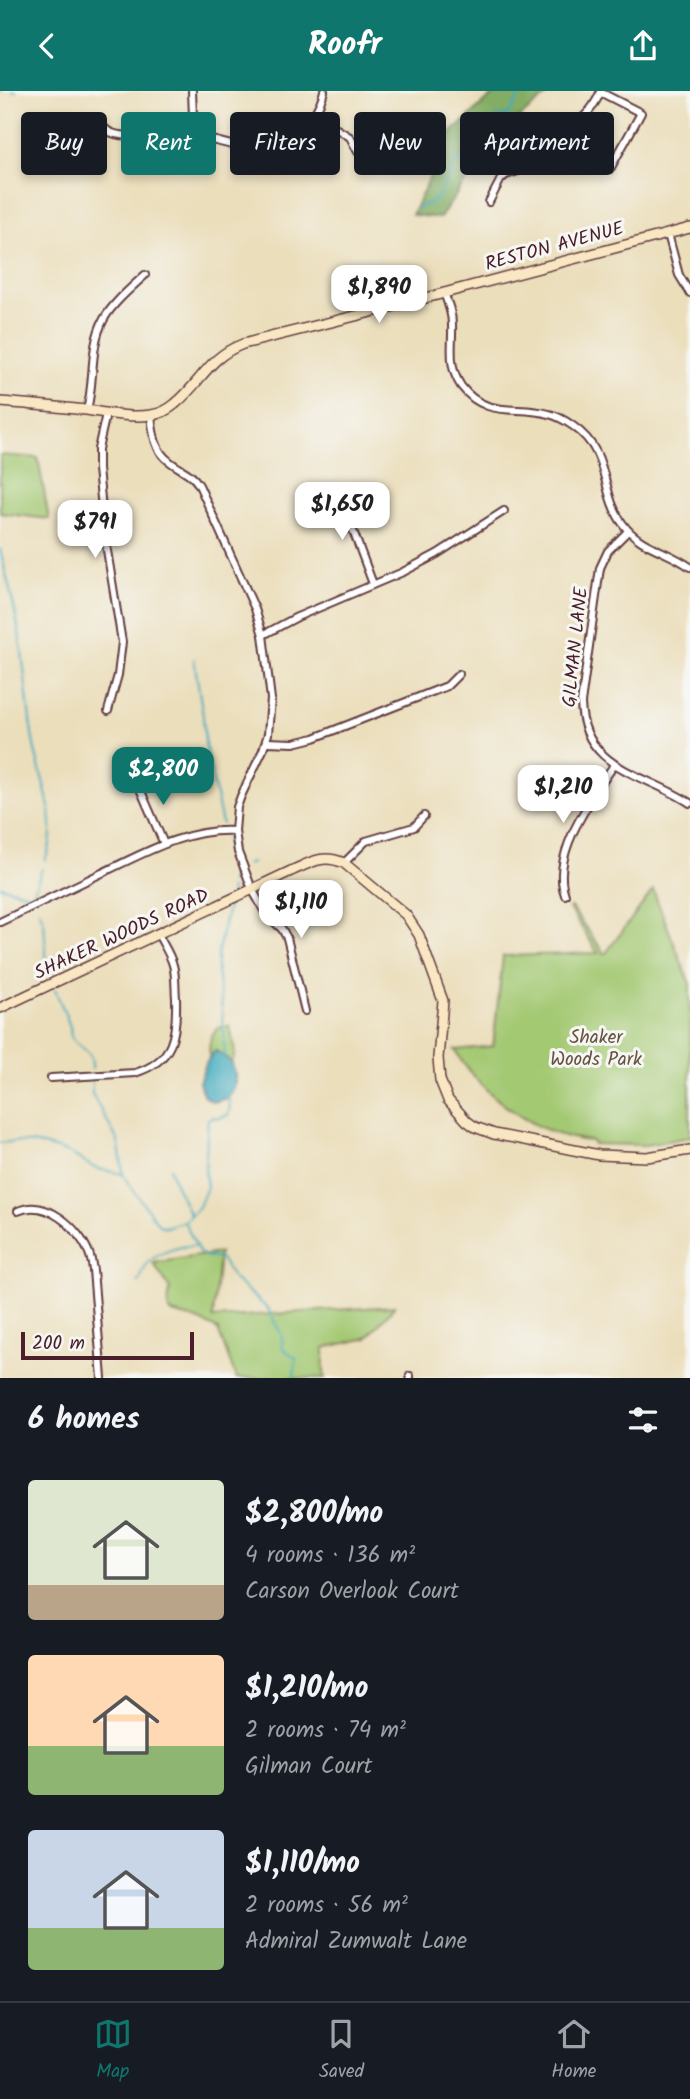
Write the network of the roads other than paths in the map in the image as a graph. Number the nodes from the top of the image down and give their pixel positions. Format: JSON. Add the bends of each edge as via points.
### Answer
{"nodes":[{"id":1,"x":192,"y":91,"type":"edge"},
{"id":2,"x":324,"y":91,"type":"edge"},
{"id":3,"x":601,"y":91,"type":"edge"},
{"id":4,"x":193,"y":112,"type":"edge"},
{"id":5,"x":315,"y":112,"type":"edge"},
{"id":6,"x":340,"y":130,"type":"edge"},
{"id":7,"x":354,"y":144,"type":"edge"},
{"id":8,"x":614,"y":162,"type":"edge"},
{"id":9,"x":489,"y":202,"type":"dead end"},
{"id":10,"x":690,"y":228,"type":"edge"},
{"id":11,"x":668,"y":234,"type":"junction"},
{"id":12,"x":145,"y":275,"type":"dead end"},
{"id":13,"x":444,"y":293,"type":"junction"},
{"id":14,"x":690,"y":293,"type":"edge"},
{"id":15,"x":0,"y":402,"type":"edge"},
{"id":16,"x":87,"y":410,"type":"junction"},
{"id":17,"x":106,"y":414,"type":"junction"},
{"id":18,"x":151,"y":415,"type":"junction"},
{"id":19,"x":338,"y":487,"type":"dead end"},
{"id":20,"x":505,"y":510,"type":"dead end"},
{"id":21,"x":628,"y":531,"type":"junction"},
{"id":22,"x":690,"y":567,"type":"edge"},
{"id":23,"x":373,"y":584,"type":"junction"},
{"id":24,"x":263,"y":635,"type":"junction"},
{"id":25,"x":459,"y":674,"type":"dead end"},
{"id":26,"x":108,"y":711,"type":"dead end"},
{"id":27,"x":267,"y":742,"type":"junction"},
{"id":28,"x":614,"y":765,"type":"junction"},
{"id":29,"x":137,"y":782,"type":"dead end"},
{"id":30,"x":690,"y":803,"type":"edge"},
{"id":31,"x":424,"y":816,"type":"dead end"},
{"id":32,"x":235,"y":831,"type":"junction"},
{"id":33,"x":164,"y":844,"type":"junction"},
{"id":34,"x":344,"y":863,"type":"junction"},
{"id":35,"x":252,"y":889,"type":"junction"},
{"id":36,"x":565,"y":895,"type":"dead end"},
{"id":37,"x":0,"y":922,"type":"edge"},
{"id":38,"x":158,"y":934,"type":"junction"},
{"id":39,"x":0,"y":1008,"type":"edge"},
{"id":40,"x":305,"y":1011,"type":"dead end"},
{"id":41,"x":51,"y":1078,"type":"dead end"},
{"id":42,"x":690,"y":1150,"type":"edge"},
{"id":43,"x":18,"y":1211,"type":"dead end"},
{"id":44,"x":102,"y":1378,"type":"edge"}],
"edges":[{"from":1,"to":4,"type":"street"},
{"from":2,"to":5,"type":"street"},
{"from":3,"to":8,"type":"street","via":[[641,113]]},
{"from":3,"to":9,"type":"street","via":[[586,116],[546,137],[547,149],[536,165],[501,179]]},
{"from":6,"to":7,"type":"street"},
{"from":10,"to":11,"type":"street","name":"RESTON AVENUE"},
{"from":11,"to":13,"type":"street","name":"RESTON AVENUE"},
{"from":11,"to":14,"type":"street","via":[[679,275]]},
{"from":12,"to":16,"type":"street","via":[[110,310],[101,326]]},
{"from":13,"to":18,"type":"street","name":"RESTON AVENUE","via":[[232,348],[214,360],[174,405]]},
{"from":13,"to":21,"type":"street","via":[[452,316],[451,358],[463,387],[474,399],[495,409],[551,414],[577,429],[596,452],[615,510]]},
{"from":15,"to":16,"type":"street"},
{"from":16,"to":17,"type":"street"},
{"from":17,"to":18,"type":"street"},
{"from":17,"to":26,"type":"street","via":[[98,469],[122,642]]},
{"from":18,"to":24,"type":"street","via":[[159,450],[199,485]]},
{"from":19,"to":23,"type":"street"},
{"from":20,"to":23,"type":"street","via":[[437,555]]},
{"from":21,"to":22,"type":"street"},
{"from":21,"to":28,"type":"street","name":"GILMAN LANE","via":[[608,551],[600,568],[582,703],[590,740]]},
{"from":23,"to":24,"type":"street"},
{"from":24,"to":27,"type":"street","via":[[271,699]]},
{"from":25,"to":27,"type":"street","via":[[447,686],[305,741]]},
{"from":27,"to":32,"type":"street","via":[[237,807]]},
{"from":28,"to":30,"type":"street","name":"GILMAN LANE"},
{"from":28,"to":36,"type":"street","via":[[573,835],[561,876]]},
{"from":29,"to":33,"type":"street"},
{"from":31,"to":34,"type":"street","via":[[414,827],[366,841]]},
{"from":32,"to":33,"type":"street","via":[[193,834]]},
{"from":32,"to":35,"type":"street"},
{"from":33,"to":37,"type":"street"},
{"from":34,"to":35,"type":"street","name":"SHAKER WOODS ROAD","via":[[319,859]]},
{"from":34,"to":42,"type":"street","via":[[405,915],[419,935],[443,1001],[440,1080],[448,1100],[467,1121],[494,1134],[599,1155],[647,1157]]},
{"from":35,"to":38,"type":"street","name":"SHAKER WOODS ROAD"},
{"from":35,"to":40,"type":"street","via":[[265,914],[286,938]]},
{"from":38,"to":39,"type":"street","name":"SHAKER WOODS ROAD"},
{"from":38,"to":41,"type":"street","via":[[173,965],[176,991],[174,1036],[163,1057],[135,1073]]},
{"from":43,"to":44,"type":"street","via":[[28,1207],[57,1217],[89,1253]]}]}
